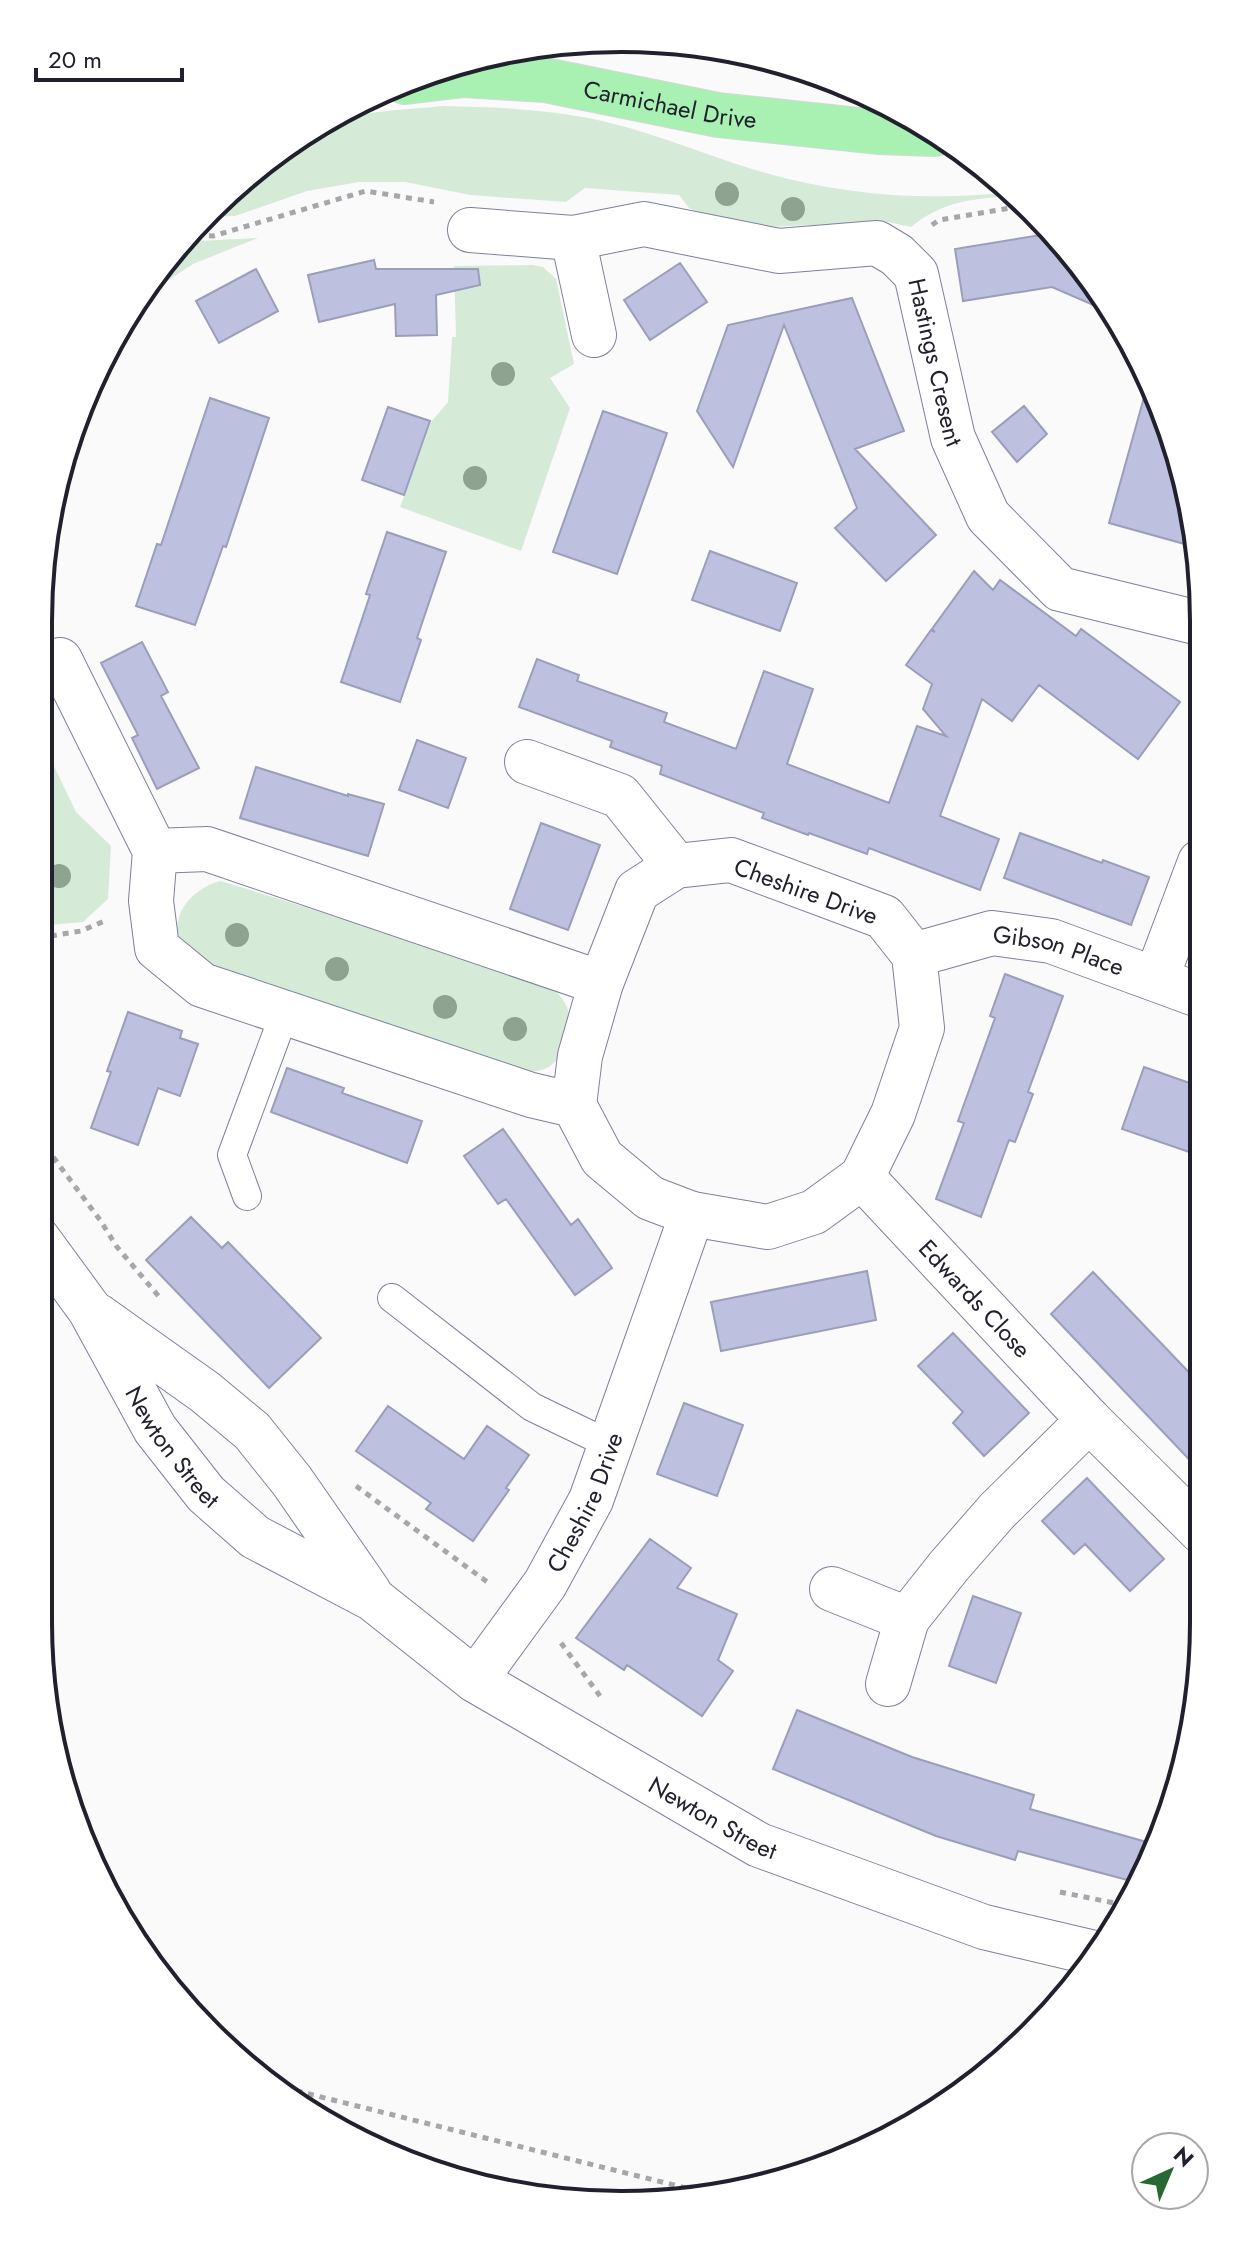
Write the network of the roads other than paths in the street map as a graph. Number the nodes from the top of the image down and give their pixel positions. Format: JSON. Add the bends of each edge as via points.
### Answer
{"nodes":[{"id":1,"x":459,"y":76,"type":"edge"},
{"id":2,"x":914,"y":133,"type":"edge"},
{"id":3,"x":470,"y":230,"type":"road end"},
{"id":4,"x":573,"y":238,"type":"junction"},
{"id":5,"x":594,"y":335,"type":"dead end"},
{"id":6,"x":1190,"y":621,"type":"edge"},
{"id":7,"x":60,"y":660,"type":"dead end"},
{"id":8,"x":527,"y":762,"type":"dead end"},
{"id":9,"x":155,"y":851,"type":"junction"},
{"id":10,"x":676,"y":866,"type":"junction"},
{"id":11,"x":1190,"y":889,"type":"edge"},
{"id":12,"x":914,"y":955,"type":"junction"},
{"id":13,"x":1156,"y":979,"type":"junction"},
{"id":14,"x":601,"y":983,"type":"junction"},
{"id":15,"x":1190,"y":992,"type":"edge"},
{"id":16,"x":285,"y":1012,"type":"junction"},
{"id":17,"x":574,"y":1105,"type":"junction"},
{"id":18,"x":862,"y":1177,"type":"junction"},
{"id":19,"x":247,"y":1196,"type":"dead end"},
{"id":20,"x":692,"y":1214,"type":"junction"},
{"id":21,"x":52,"y":1258,"type":"edge"},
{"id":22,"x":392,"y":1298,"type":"dead end"},
{"id":23,"x":90,"y":1310,"type":"junction"},
{"id":24,"x":1089,"y":1420,"type":"junction"},
{"id":25,"x":611,"y":1445,"type":"junction"},
{"id":26,"x":1190,"y":1520,"type":"edge"},
{"id":27,"x":832,"y":1589,"type":"dead end"},
{"id":28,"x":373,"y":1599,"type":"junction"},
{"id":29,"x":907,"y":1619,"type":"junction"},
{"id":30,"x":475,"y":1680,"type":"junction"},
{"id":31,"x":888,"y":1684,"type":"dead end"},
{"id":32,"x":1085,"y":1951,"type":"edge"}],
"edges":[{"from":1,"to":2,"type":"main road","name":"Carmichael Drive","via":[[545,80],[718,115]]},
{"from":3,"to":4,"type":"street","name":"Hastings Cresent"},
{"from":4,"to":5,"type":"street"},
{"from":4,"to":6,"type":"street","name":"Hastings Cresent","via":[[644,224],[779,251],[877,243],[897,255],[916,274],[953,438],[988,516],[1060,589]]},
{"from":7,"to":9,"type":"street"},
{"from":8,"to":10,"type":"street","via":[[620,796]]},
{"from":9,"to":14,"type":"street","via":[[207,849]]},
{"from":9,"to":16,"type":"street","via":[[151,901],[157,948],[202,985]]},
{"from":10,"to":12,"type":"street","name":"Cheshire Drive","via":[[731,860],[759,870],[884,917]]},
{"from":10,"to":14,"type":"street","name":"Cheshire Drive","via":[[637,891]]},
{"from":11,"to":13,"type":"street"},
{"from":12,"to":13,"type":"street","name":"Gibson Place","via":[[992,933],[1051,941]]},
{"from":12,"to":18,"type":"street","via":[[922,1028],[893,1114]]},
{"from":13,"to":15,"type":"street","name":"Gibson Place"},
{"from":14,"to":17,"type":"street","name":"Cheshire Drive","via":[[580,1056]]},
{"from":16,"to":17,"type":"street"},
{"from":16,"to":19,"type":"lane","via":[[232,1155]]},
{"from":17,"to":20,"type":"street","via":[[602,1158],[650,1198]]},
{"from":18,"to":20,"type":"street","via":[[814,1212],[768,1227]]},
{"from":18,"to":24,"type":"street","name":"Edwards Close"},
{"from":20,"to":25,"type":"street","name":"Cheshire Drive"},
{"from":21,"to":23,"type":"street","name":"Newton Street"},
{"from":22,"to":25,"type":"lane","via":[[532,1407]]},
{"from":23,"to":28,"type":"street","name":"Newton Street","via":[[252,1431]]},
{"from":23,"to":28,"type":"street","name":"Newton Street","via":[[155,1429],[206,1494],[255,1537]]},
{"from":24,"to":26,"type":"street","name":"Edwards Close"},
{"from":24,"to":29,"type":"street","via":[[997,1511]]},
{"from":25,"to":30,"type":"street","name":"Cheshire Drive","via":[[591,1500],[545,1584]]},
{"from":27,"to":29,"type":"street"},
{"from":28,"to":30,"type":"street","name":"Newton Street"},
{"from":29,"to":31,"type":"street"},
{"from":30,"to":32,"type":"street","name":"Newton Street","via":[[759,1845],[984,1927]]}]}
